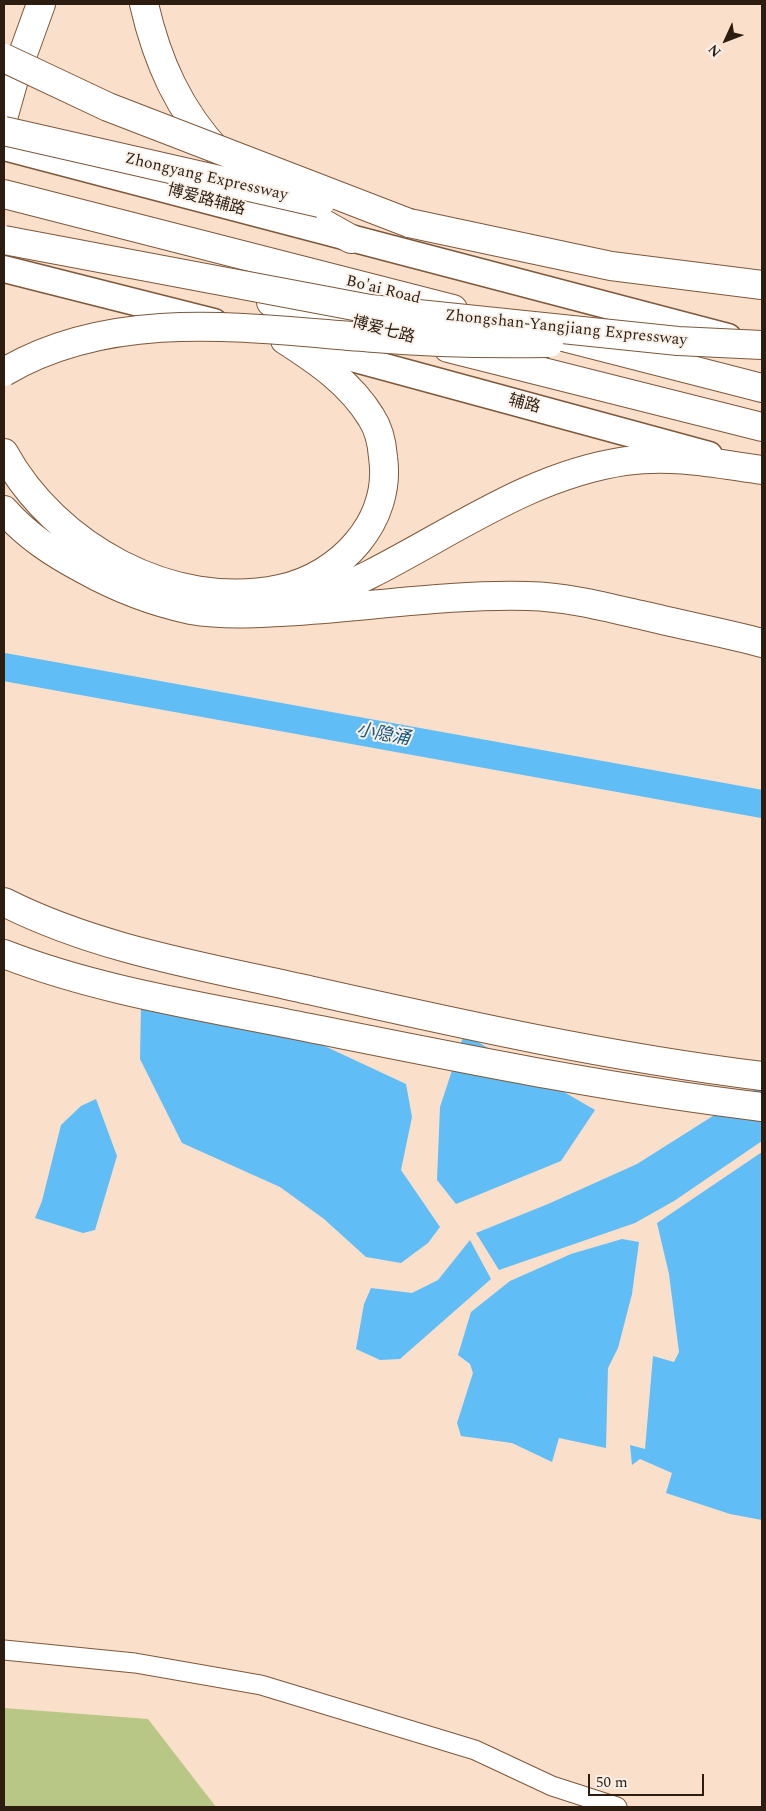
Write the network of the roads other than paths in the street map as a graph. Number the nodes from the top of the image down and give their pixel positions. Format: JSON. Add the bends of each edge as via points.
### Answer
{"nodes":[{"id":1,"x":24,"y":4,"type":"edge"},
{"id":2,"x":41,"y":4,"type":"edge"},
{"id":3,"x":144,"y":4,"type":"edge"},
{"id":4,"x":4,"y":59,"type":"edge"},
{"id":5,"x":4,"y":115,"type":"edge"},
{"id":6,"x":4,"y":131,"type":"edge"},
{"id":7,"x":4,"y":147,"type":"edge"},
{"id":8,"x":4,"y":194,"type":"edge"},
{"id":9,"x":409,"y":223,"type":"junction"},
{"id":10,"x":4,"y":232,"type":"edge"},
{"id":11,"x":351,"y":239,"type":"junction"},
{"id":12,"x":4,"y":240,"type":"edge"},
{"id":13,"x":4,"y":269,"type":"edge"},
{"id":14,"x":762,"y":284,"type":"edge"},
{"id":15,"x":285,"y":340,"type":"junction"},
{"id":16,"x":678,"y":341,"type":"junction"},
{"id":17,"x":762,"y":345,"type":"edge"},
{"id":18,"x":4,"y":372,"type":"edge"},
{"id":19,"x":762,"y":388,"type":"edge"},
{"id":20,"x":762,"y":428,"type":"edge"},
{"id":21,"x":4,"y":453,"type":"edge"},
{"id":22,"x":762,"y":470,"type":"edge"},
{"id":23,"x":4,"y":487,"type":"edge"},
{"id":24,"x":4,"y":510,"type":"edge"},
{"id":25,"x":82,"y":569,"type":"junction"},
{"id":26,"x":270,"y":613,"type":"junction"},
{"id":27,"x":762,"y":643,"type":"edge"},
{"id":28,"x":4,"y":902,"type":"edge"},
{"id":29,"x":4,"y":954,"type":"edge"},
{"id":30,"x":762,"y":1076,"type":"edge"},
{"id":31,"x":762,"y":1107,"type":"edge"},
{"id":32,"x":4,"y":1650,"type":"edge"},
{"id":33,"x":617,"y":1807,"type":"edge"}],
"edges":[{"from":1,"to":4,"type":"highway"},
{"from":2,"to":5,"type":"highway"},
{"from":3,"to":11,"type":"highway","via":[[158,57],[186,112],[204,137],[227,161],[278,200]]},
{"from":4,"to":9,"type":"highway","bridge":true,"via":[[108,108]]},
{"from":6,"to":9,"type":"highway","name":"Zhongyang Expressway","bridge":true},
{"from":7,"to":11,"type":"street","name":"博爱路辅路"},
{"from":8,"to":19,"type":"highway","name":"Bo'ai Road"},
{"from":9,"to":14,"type":"highway","via":[[611,266]]},
{"from":10,"to":20,"type":"highway","name":"博爱七路"},
{"from":11,"to":17,"type":"street","name":"博爱路辅路"},
{"from":12,"to":16,"type":"highway","name":"Zhongshan-Yangjiang Expressway","bridge":true,"via":[[370,309]]},
{"from":13,"to":15,"type":"street"},
{"from":15,"to":21,"type":"highway","via":[[335,374],[356,395],[376,426],[385,469],[383,493],[362,538],[346,555],[309,579],[281,589],[225,593],[165,582],[133,570],[86,544],[55,520],[35,500]]},
{"from":15,"to":22,"type":"street","name":"辅路"},
{"from":16,"to":17,"type":"highway","name":"Zhongshan-Yangjiang Expressway","bridge":true},
{"from":16,"to":18,"type":"highway","bridge":true,"via":[[483,344],[175,326],[113,334],[72,344]]},
{"from":22,"to":26,"type":"highway","via":[[675,459],[628,460],[582,471],[514,497],[340,589]]},
{"from":23,"to":25,"type":"highway","via":[[37,529]]},
{"from":24,"to":25,"type":"highway","via":[[45,548]]},
{"from":25,"to":26,"type":"highway","via":[[126,590],[192,610]]},
{"from":26,"to":27,"type":"highway","via":[[456,597],[531,596],[579,600]]},
{"from":28,"to":30,"type":"highway","via":[[75,934],[115,946],[491,1031],[680,1065]]},
{"from":29,"to":31,"type":"highway","via":[[67,976],[233,1012],[485,1062]]},
{"from":32,"to":33,"type":"street","via":[[135,1664],[260,1685],[476,1750],[552,1786]]}]}
